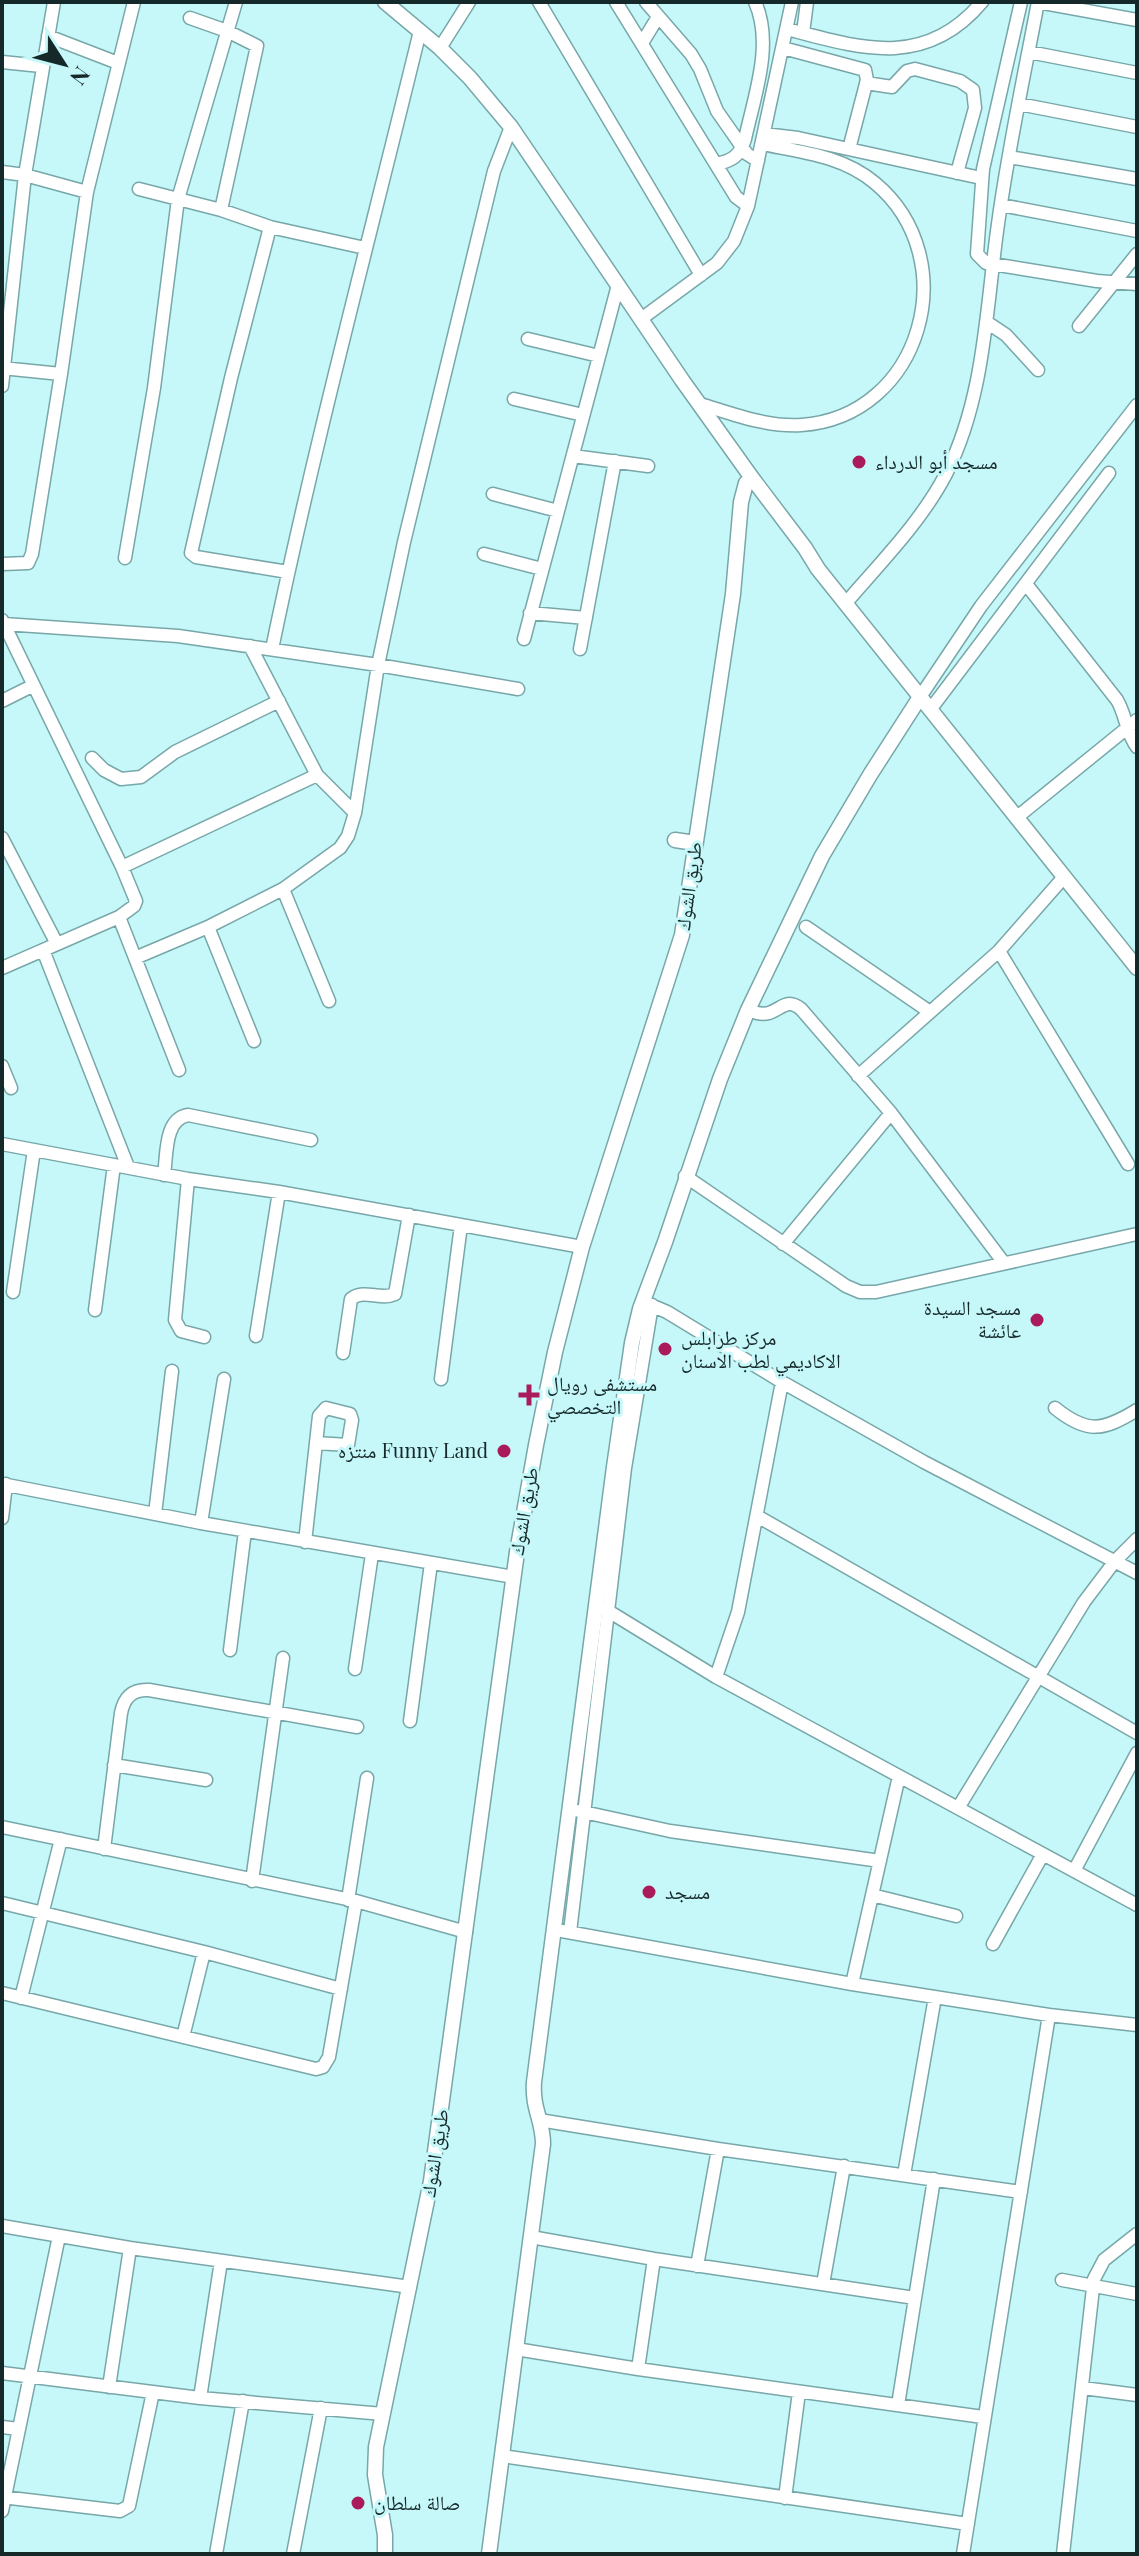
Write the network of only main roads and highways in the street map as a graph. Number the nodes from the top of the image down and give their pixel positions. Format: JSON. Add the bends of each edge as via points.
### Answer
{"nodes":[{"id":1,"x":385,"y":2,"type":"edge"},
{"id":2,"x":682,"y":380,"type":"junction"},
{"id":3,"x":749,"y":480,"type":"junction"},
{"id":4,"x":920,"y":697,"type":"junction"},
{"id":5,"x":675,"y":840,"type":"dead end"},
{"id":6,"x":695,"y":843,"type":"junction"},
{"id":7,"x":1137,"y":968,"type":"edge"},
{"id":8,"x":385,"y":2554,"type":"edge"},
{"id":9,"x":489,"y":2554,"type":"edge"}],
"edges":[{"from":1,"to":2,"type":"main road","via":[[440,48],[511,127]]},
{"from":2,"to":3,"type":"main road"},
{"from":2,"to":3,"type":"main road","via":[[695,411]]},
{"from":3,"to":4,"type":"main road"},
{"from":3,"to":6,"type":"main road","name":"طريق الشوك","via":[[741,502],[733,594]]},
{"from":4,"to":7,"type":"main road"},
{"from":4,"to":9,"type":"main road","via":[[822,856],[748,1010],[685,1176],[632,1343],[562,1931],[534,2082],[543,2144]]},
{"from":5,"to":6,"type":"main road"},
{"from":6,"to":8,"type":"main road","name":"طريق الشوك","via":[[676,957],[582,1247],[534,1457],[431,2181],[376,2447]]}]}
